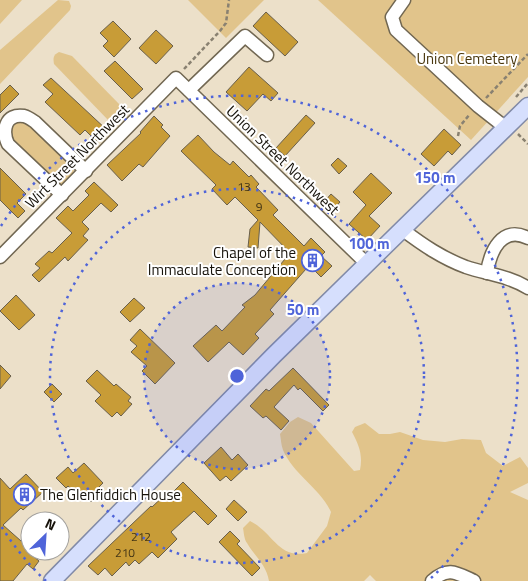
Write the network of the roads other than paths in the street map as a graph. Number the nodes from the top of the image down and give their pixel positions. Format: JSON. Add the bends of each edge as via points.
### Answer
{"nodes":[{"id":1,"x":404,"y":0,"type":"edge"},
{"id":2,"x":267,"y":55,"type":"dead end"},
{"id":3,"x":176,"y":78,"type":"joint"},
{"id":4,"x":188,"y":90,"type":"junction"},
{"id":5,"x":528,"y":106,"type":"edge"},
{"id":6,"x":511,"y":130,"type":"junction"},
{"id":7,"x":86,"y":171,"type":"junction"},
{"id":8,"x":62,"y":195,"type":"junction"},
{"id":9,"x":403,"y":230,"type":"junction"},
{"id":10,"x":528,"y":238,"type":"edge"},
{"id":11,"x":0,"y":257,"type":"edge"},
{"id":12,"x":367,"y":264,"type":"junction"},
{"id":13,"x":488,"y":273,"type":"junction"},
{"id":14,"x":528,"y":288,"type":"edge"},
{"id":15,"x":52,"y":581,"type":"edge"},
{"id":16,"x":432,"y":581,"type":"edge"},
{"id":17,"x":474,"y":581,"type":"edge"}],
"edges":[{"from":1,"to":6,"type":"street","via":[[392,16],[396,30],[478,106]]},
{"from":2,"to":4,"type":"street","via":[[245,36]]},
{"from":3,"to":4,"type":"street","name":"Union Street Northwest"},
{"from":3,"to":7,"type":"street","name":"Wirt Street Northwest"},
{"from":4,"to":12,"type":"street","name":"Union Street Northwest"},
{"from":5,"to":6,"type":"main road"},
{"from":6,"to":9,"type":"main road"},
{"from":7,"to":8,"type":"street","name":"Wirt Street Northwest"},
{"from":7,"to":8,"type":"street","via":[[35,122],[25,116],[9,121],[4,128],[8,144]]},
{"from":8,"to":11,"type":"street","name":"Wirt Street Northwest"},
{"from":9,"to":12,"type":"main road"},
{"from":9,"to":13,"type":"street","via":[[427,249]]},
{"from":10,"to":13,"type":"street","via":[[512,234],[502,240],[491,255]]},
{"from":12,"to":15,"type":"main road"},
{"from":13,"to":14,"type":"street","via":[[510,278]]},
{"from":16,"to":17,"type":"street","via":[[446,572],[455,572]]}]}
